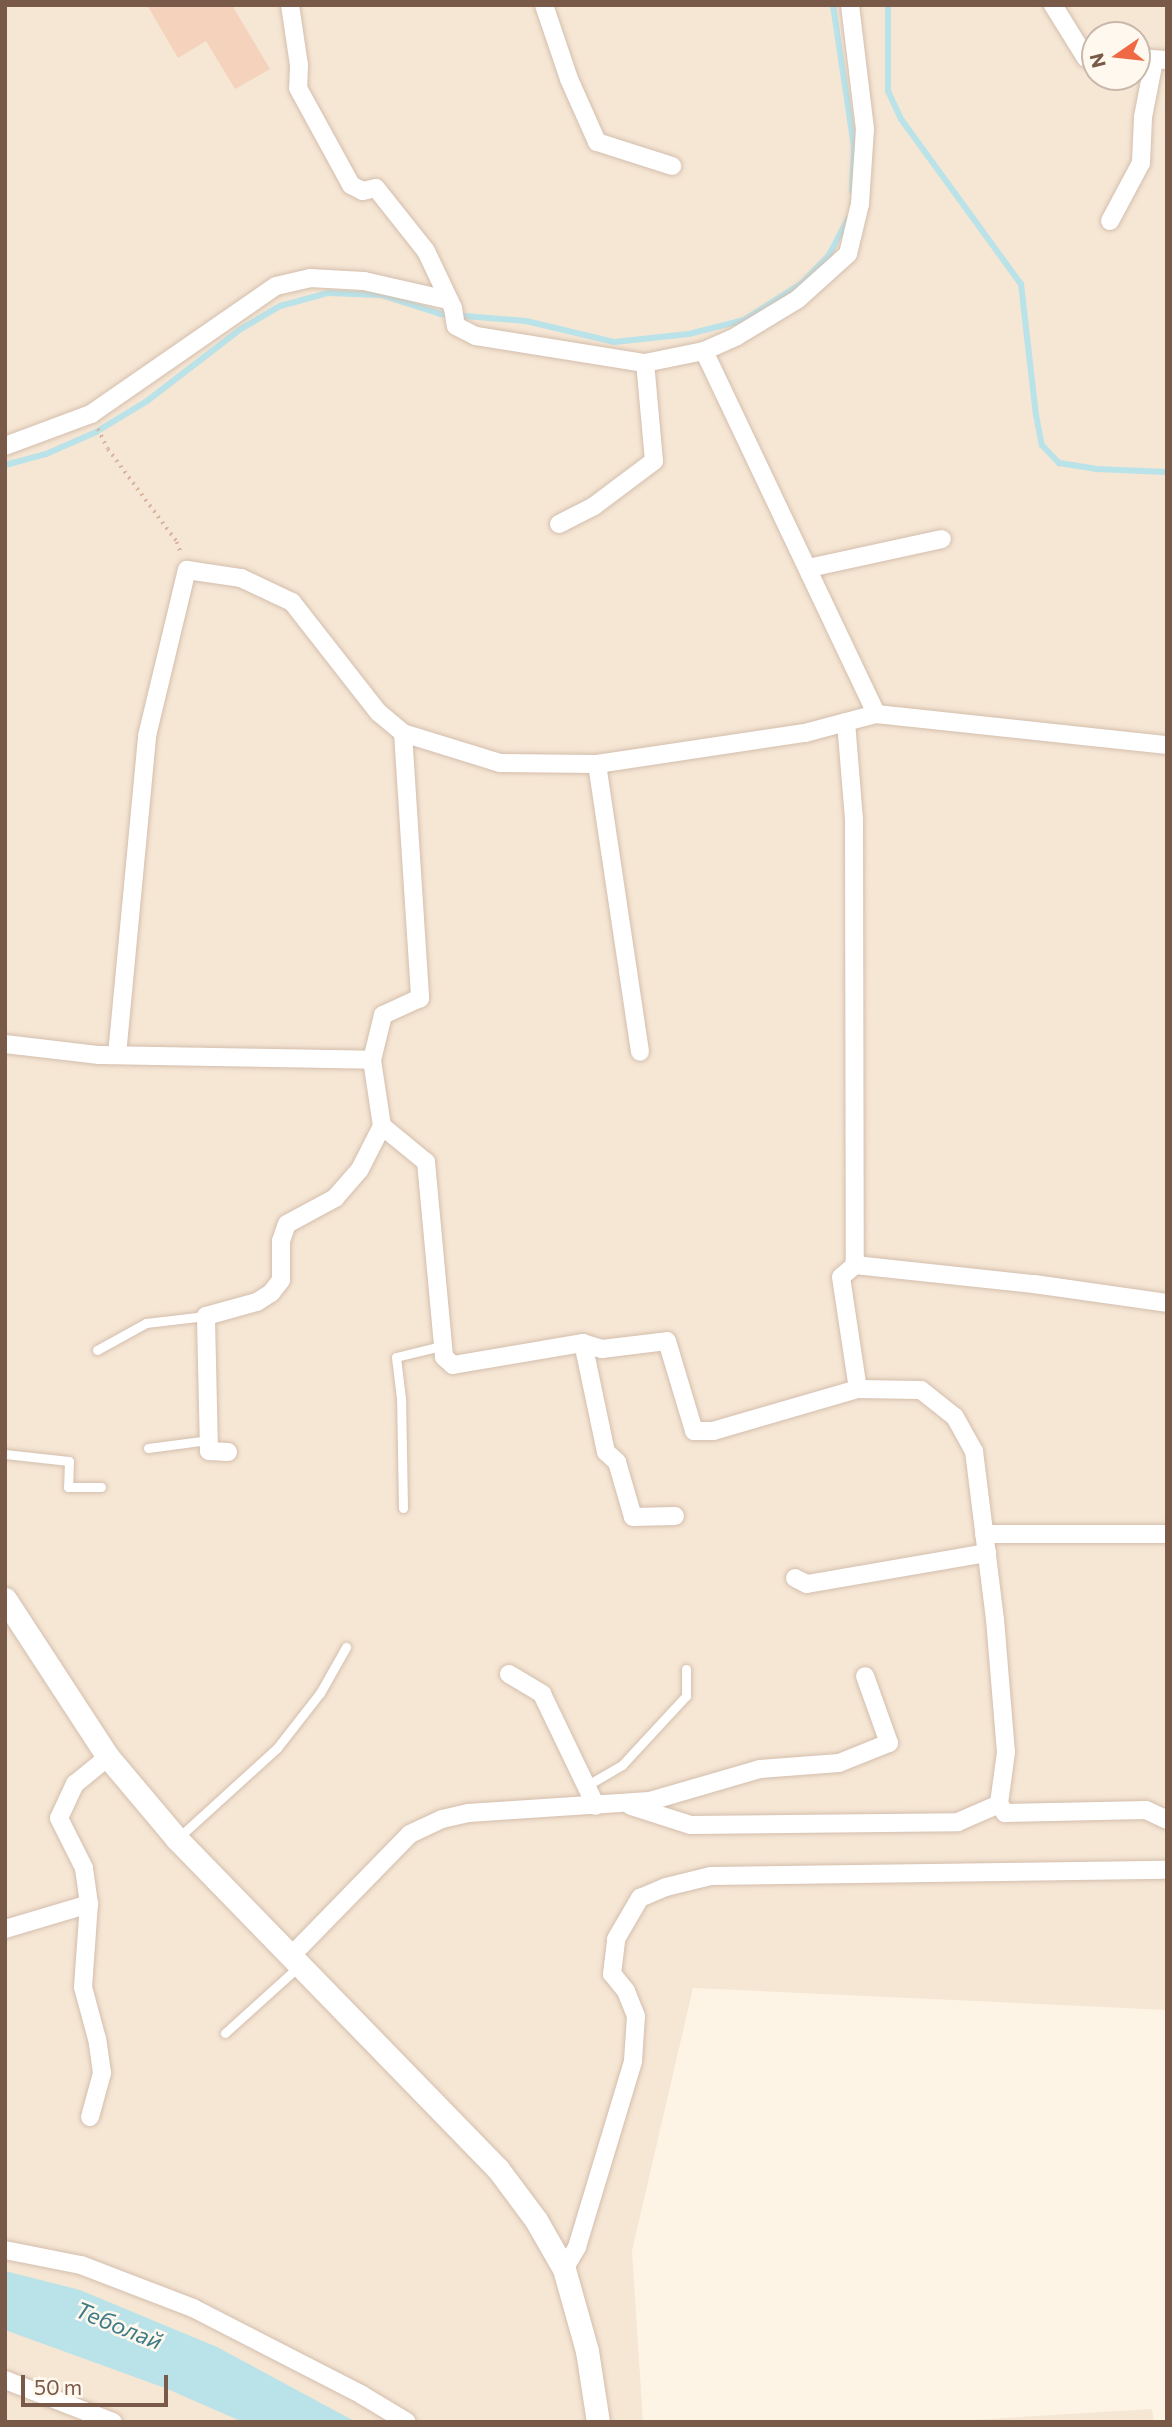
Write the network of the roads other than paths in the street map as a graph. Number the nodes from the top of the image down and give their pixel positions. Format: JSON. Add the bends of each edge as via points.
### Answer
{"nodes":[{"id":1,"x":290,"y":5,"type":"edge"},
{"id":2,"x":544,"y":5,"type":"edge"},
{"id":3,"x":850,"y":5,"type":"edge"},
{"id":4,"x":1052,"y":5,"type":"edge"},
{"id":5,"x":1081,"y":50,"type":"edge"},
{"id":6,"x":1153,"y":60,"type":"edge"},
{"id":7,"x":672,"y":166,"type":"dead end"},
{"id":8,"x":1110,"y":220,"type":"dead end"},
{"id":9,"x":452,"y":311,"type":"junction"},
{"id":10,"x":704,"y":351,"type":"junction"},
{"id":11,"x":645,"y":363,"type":"junction"},
{"id":12,"x":5,"y":446,"type":"edge"},
{"id":13,"x":559,"y":524,"type":"dead end"},
{"id":14,"x":943,"y":539,"type":"dead end"},
{"id":15,"x":809,"y":568,"type":"junction"},
{"id":16,"x":876,"y":714,"type":"junction"},
{"id":17,"x":846,"y":722,"type":"junction"},
{"id":18,"x":402,"y":733,"type":"junction"},
{"id":19,"x":1167,"y":746,"type":"edge"},
{"id":20,"x":597,"y":764,"type":"junction"},
{"id":21,"x":5,"y":1044,"type":"edge"},
{"id":22,"x":640,"y":1052,"type":"dead end"},
{"id":23,"x":117,"y":1055,"type":"junction"},
{"id":24,"x":372,"y":1060,"type":"junction"},
{"id":25,"x":382,"y":1126,"type":"junction"},
{"id":26,"x":855,"y":1265,"type":"junction"},
{"id":27,"x":1167,"y":1303,"type":"edge"},
{"id":28,"x":206,"y":1316,"type":"junction"},
{"id":29,"x":583,"y":1343,"type":"junction"},
{"id":30,"x":441,"y":1346,"type":"junction"},
{"id":31,"x":97,"y":1350,"type":"dead end"},
{"id":32,"x":858,"y":1390,"type":"junction"},
{"id":33,"x":209,"y":1440,"type":"junction"},
{"id":34,"x":148,"y":1448,"type":"dead end"},
{"id":35,"x":228,"y":1452,"type":"dead end"},
{"id":36,"x":5,"y":1454,"type":"edge"},
{"id":37,"x":101,"y":1487,"type":"dead end"},
{"id":38,"x":403,"y":1507,"type":"dead end"},
{"id":39,"x":675,"y":1516,"type":"dead end"},
{"id":40,"x":984,"y":1534,"type":"junction"},
{"id":41,"x":1167,"y":1534,"type":"edge"},
{"id":42,"x":987,"y":1553,"type":"junction"},
{"id":43,"x":795,"y":1578,"type":"dead end"},
{"id":44,"x":5,"y":1599,"type":"edge"},
{"id":45,"x":346,"y":1647,"type":"dead end"},
{"id":46,"x":685,"y":1669,"type":"dead end"},
{"id":47,"x":509,"y":1674,"type":"dead end"},
{"id":48,"x":865,"y":1676,"type":"dead end"},
{"id":49,"x":108,"y":1758,"type":"junction"},
{"id":50,"x":586,"y":1786,"type":"junction"},
{"id":51,"x":623,"y":1804,"type":"junction"},
{"id":52,"x":999,"y":1804,"type":"junction"},
{"id":53,"x":596,"y":1806,"type":"junction"},
{"id":54,"x":1167,"y":1820,"type":"edge"},
{"id":55,"x":177,"y":1839,"type":"junction"},
{"id":56,"x":1167,"y":1870,"type":"edge"},
{"id":57,"x":89,"y":1904,"type":"junction"},
{"id":58,"x":5,"y":1928,"type":"edge"},
{"id":59,"x":295,"y":1961,"type":"junction"},
{"id":60,"x":225,"y":2033,"type":"dead end"},
{"id":61,"x":90,"y":2117,"type":"dead end"},
{"id":62,"x":5,"y":2250,"type":"edge"},
{"id":63,"x":564,"y":2269,"type":"junction"},
{"id":64,"x":5,"y":2380,"type":"edge"},
{"id":65,"x":114,"y":2422,"type":"edge"},
{"id":66,"x":407,"y":2422,"type":"edge"},
{"id":67,"x":598,"y":2422,"type":"edge"}],
"edges":[{"from":1,"to":9,"type":"street","via":[[298,88],[351,185],[363,191],[376,188],[426,251]]},
{"from":2,"to":7,"type":"street","via":[[597,142]]},
{"from":3,"to":10,"type":"street","via":[[865,129],[860,204],[848,254],[798,299]]},
{"from":4,"to":5,"type":"street"},
{"from":6,"to":8,"type":"street","via":[[1141,163]]},
{"from":9,"to":11,"type":"street","via":[[476,336]]},
{"from":9,"to":12,"type":"street","via":[[364,281],[310,278],[276,286],[91,414]]},
{"from":10,"to":11,"type":"street"},
{"from":10,"to":15,"type":"street"},
{"from":11,"to":13,"type":"street","via":[[653,461],[594,506]]},
{"from":14,"to":15,"type":"street"},
{"from":15,"to":16,"type":"street"},
{"from":16,"to":17,"type":"street"},
{"from":16,"to":19,"type":"street"},
{"from":17,"to":20,"type":"street","via":[[805,733]]},
{"from":17,"to":26,"type":"street","via":[[854,820]]},
{"from":18,"to":20,"type":"street","via":[[500,763]]},
{"from":18,"to":23,"type":"street","via":[[378,712],[292,602],[241,578],[187,570],[147,736]]},
{"from":18,"to":24,"type":"street","via":[[420,998],[383,1015]]},
{"from":20,"to":22,"type":"street"},
{"from":21,"to":23,"type":"street"},
{"from":23,"to":24,"type":"street"},
{"from":24,"to":25,"type":"street"},
{"from":25,"to":28,"type":"street","via":[[360,1169],[335,1198],[287,1224],[281,1241],[281,1280],[271,1293],[257,1302]]},
{"from":25,"to":30,"type":"street","via":[[426,1162]]},
{"from":26,"to":27,"type":"street"},
{"from":26,"to":32,"type":"street","via":[[841,1277]]},
{"from":28,"to":31,"type":"lane","via":[[146,1323]]},
{"from":28,"to":33,"type":"street"},
{"from":29,"to":30,"type":"street","via":[[453,1365]]},
{"from":29,"to":32,"type":"street","via":[[602,1349],[667,1341],[694,1431],[713,1431]]},
{"from":29,"to":39,"type":"street","via":[[606,1452],[617,1462],[632,1517]]},
{"from":30,"to":38,"type":"lane","via":[[396,1357]]},
{"from":32,"to":40,"type":"street","via":[[921,1390],[955,1417],[974,1451]]},
{"from":33,"to":34,"type":"lane"},
{"from":33,"to":35,"type":"street","via":[[209,1451]]},
{"from":36,"to":37,"type":"lane","via":[[69,1461],[68,1487]]},
{"from":40,"to":41,"type":"street"},
{"from":40,"to":42,"type":"street"},
{"from":42,"to":43,"type":"street","via":[[807,1584]]},
{"from":42,"to":52,"type":"street","via":[[1006,1752]]},
{"from":44,"to":49,"type":"street"},
{"from":45,"to":55,"type":"lane","via":[[320,1693],[277,1748]]},
{"from":46,"to":50,"type":"lane","via":[[686,1696],[622,1765]]},
{"from":47,"to":50,"type":"street","via":[[542,1694]]},
{"from":48,"to":51,"type":"street","via":[[888,1743],[839,1763],[760,1769],[650,1801]]},
{"from":49,"to":55,"type":"street"},
{"from":49,"to":57,"type":"street","via":[[75,1784],[59,1818],[84,1868]]},
{"from":50,"to":53,"type":"street"},
{"from":51,"to":52,"type":"street","via":[[691,1825],[958,1822]]},
{"from":51,"to":53,"type":"street"},
{"from":52,"to":54,"type":"street","via":[[1005,1813],[1146,1810]]},
{"from":53,"to":59,"type":"street","via":[[468,1814],[442,1819],[410,1834]]},
{"from":55,"to":59,"type":"street"},
{"from":56,"to":63,"type":"street","via":[[711,1876],[640,1898],[616,1939],[611,1974],[626,1991],[636,2016],[633,2061],[577,2247]]},
{"from":57,"to":58,"type":"street"},
{"from":57,"to":61,"type":"street","via":[[82,1987],[102,2073]]},
{"from":59,"to":60,"type":"lane"},
{"from":59,"to":63,"type":"street","via":[[498,2169],[536,2220]]},
{"from":62,"to":66,"type":"street","via":[[81,2265],[193,2308]]},
{"from":63,"to":67,"type":"street","via":[[587,2351]]},
{"from":64,"to":65,"type":"street"}]}
